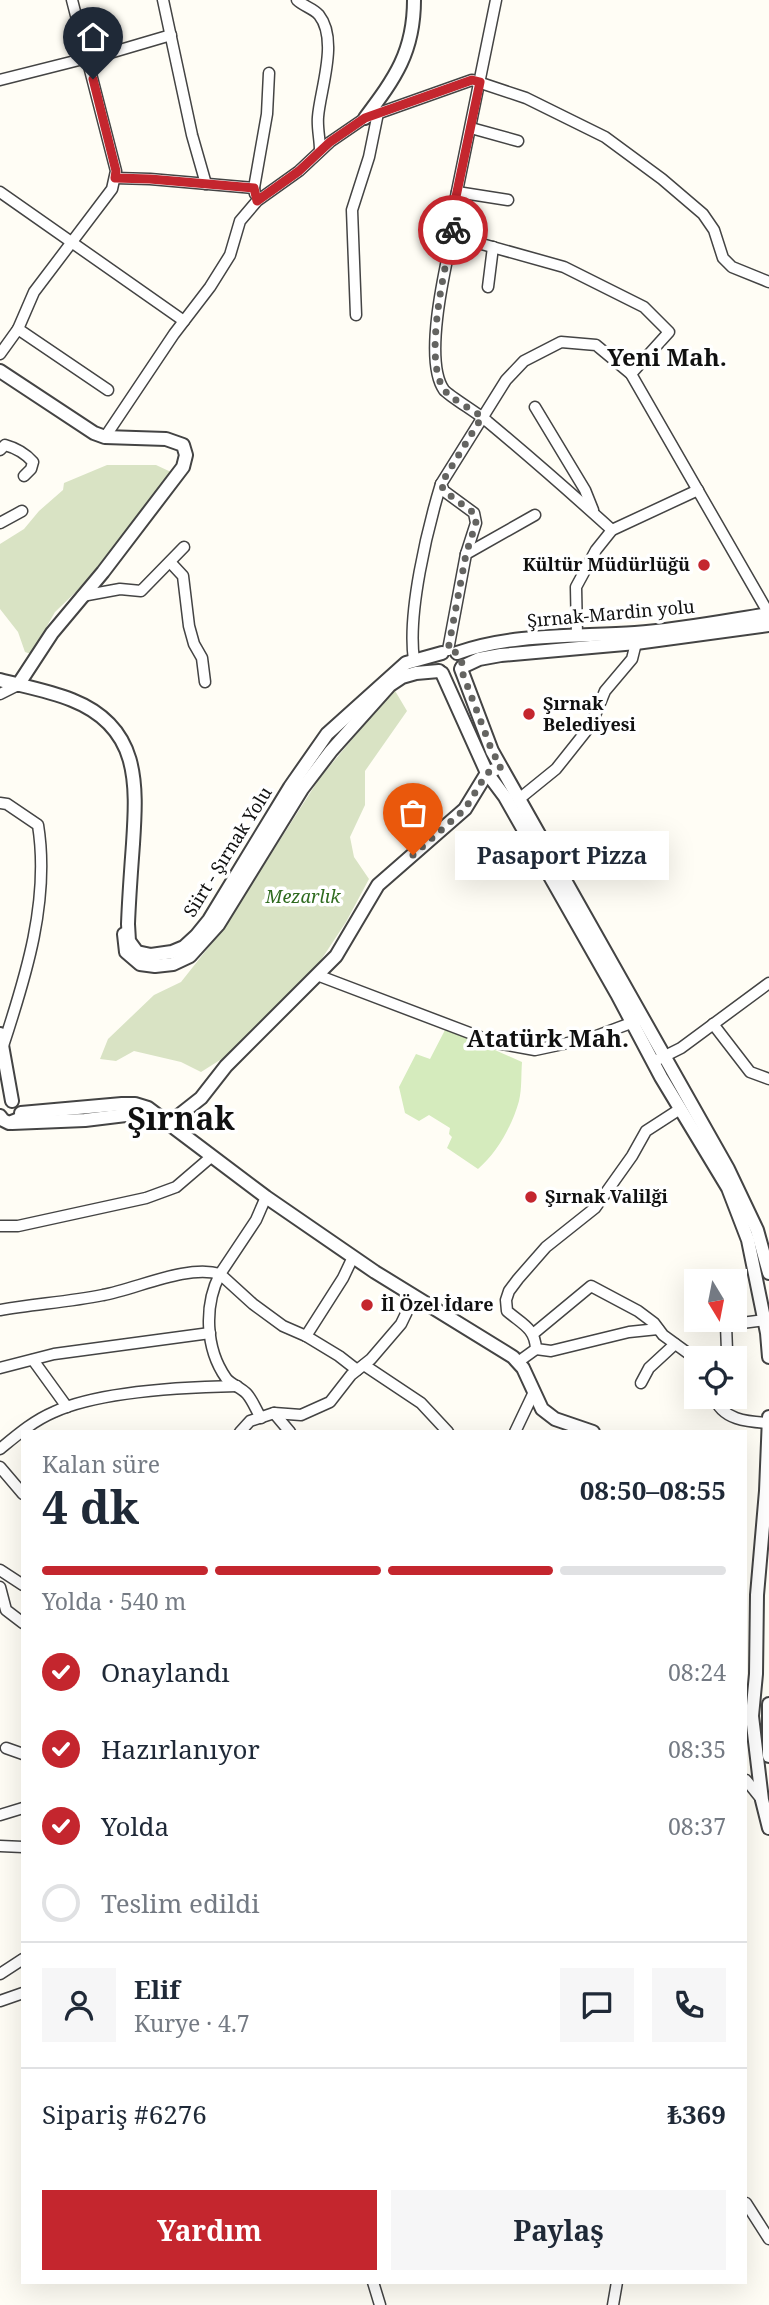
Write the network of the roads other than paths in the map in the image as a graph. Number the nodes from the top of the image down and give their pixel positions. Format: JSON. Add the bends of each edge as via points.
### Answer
{"nodes":[{"id":1,"x":72,"y":0,"type":"edge"},
{"id":2,"x":163,"y":0,"type":"edge"},
{"id":3,"x":297,"y":0,"type":"edge"},
{"id":4,"x":414,"y":0,"type":"edge"},
{"id":5,"x":496,"y":0,"type":"edge"},
{"id":6,"x":171,"y":35,"type":"junction"},
{"id":7,"x":103,"y":55,"type":"dead end"},
{"id":8,"x":87,"y":58,"type":"junction"},
{"id":9,"x":269,"y":73,"type":"dead end"},
{"id":10,"x":0,"y":80,"type":"edge"},
{"id":11,"x":480,"y":82,"type":"junction"},
{"id":12,"x":378,"y":113,"type":"junction"},
{"id":13,"x":365,"y":118,"type":"junction"},
{"id":14,"x":471,"y":128,"type":"junction"},
{"id":15,"x":518,"y":141,"type":"dead end"},
{"id":16,"x":320,"y":150,"type":"junction"},
{"id":17,"x":115,"y":178,"type":"junction"},
{"id":18,"x":206,"y":184,"type":"junction"},
{"id":19,"x":254,"y":188,"type":"junction"},
{"id":20,"x":0,"y":191,"type":"edge"},
{"id":21,"x":457,"y":192,"type":"junction"},
{"id":22,"x":508,"y":200,"type":"dead end"},
{"id":23,"x":257,"y":201,"type":"junction"},
{"id":24,"x":455,"y":223,"type":"junction"},
{"id":25,"x":71,"y":242,"type":"junction"},
{"id":26,"x":494,"y":247,"type":"junction"},
{"id":27,"x":769,"y":282,"type":"edge"},
{"id":28,"x":488,"y":287,"type":"dead end"},
{"id":29,"x":356,"y":315,"type":"dead end"},
{"id":30,"x":184,"y":321,"type":"junction"},
{"id":31,"x":18,"y":329,"type":"junction"},
{"id":32,"x":0,"y":354,"type":"edge"},
{"id":33,"x":0,"y":371,"type":"edge"},
{"id":34,"x":631,"y":374,"type":"junction"},
{"id":35,"x":108,"y":390,"type":"dead end"},
{"id":36,"x":536,"y":407,"type":"dead end"},
{"id":37,"x":482,"y":417,"type":"junction"},
{"id":38,"x":106,"y":437,"type":"junction"},
{"id":39,"x":0,"y":450,"type":"edge"},
{"id":40,"x":24,"y":477,"type":"dead end"},
{"id":41,"x":441,"y":484,"type":"junction"},
{"id":42,"x":698,"y":491,"type":"junction"},
{"id":43,"x":22,"y":511,"type":"dead end"},
{"id":44,"x":595,"y":514,"type":"junction"},
{"id":45,"x":535,"y":515,"type":"dead end"},
{"id":46,"x":0,"y":523,"type":"edge"},
{"id":47,"x":612,"y":530,"type":"junction"},
{"id":48,"x":184,"y":547,"type":"dead end"},
{"id":49,"x":466,"y":554,"type":"junction"},
{"id":50,"x":170,"y":562,"type":"junction"},
{"id":51,"x":82,"y":596,"type":"junction"},
{"id":52,"x":769,"y":614,"type":"edge"},
{"id":53,"x":769,"y":625,"type":"edge"},
{"id":54,"x":577,"y":636,"type":"junction"},
{"id":55,"x":636,"y":643,"type":"junction"},
{"id":56,"x":449,"y":652,"type":"junction"},
{"id":57,"x":414,"y":660,"type":"junction"},
{"id":58,"x":461,"y":668,"type":"junction"},
{"id":59,"x":440,"y":672,"type":"junction"},
{"id":60,"x":0,"y":680,"type":"edge"},
{"id":61,"x":205,"y":682,"type":"dead end"},
{"id":62,"x":18,"y":685,"type":"junction"},
{"id":63,"x":0,"y":694,"type":"edge"},
{"id":64,"x":501,"y":767,"type":"junction"},
{"id":65,"x":487,"y":773,"type":"junction"},
{"id":66,"x":519,"y":799,"type":"junction"},
{"id":67,"x":0,"y":803,"type":"edge"},
{"id":68,"x":128,"y":924,"type":"junction"},
{"id":69,"x":317,"y":975,"type":"junction"},
{"id":70,"x":769,"y":983,"type":"edge"},
{"id":71,"x":638,"y":1021,"type":"junction"},
{"id":72,"x":712,"y":1024,"type":"junction"},
{"id":73,"x":2,"y":1040,"type":"edge"},
{"id":74,"x":665,"y":1057,"type":"junction"},
{"id":75,"x":652,"y":1062,"type":"junction"},
{"id":76,"x":769,"y":1079,"type":"edge"},
{"id":77,"x":680,"y":1109,"type":"junction"},
{"id":78,"x":6,"y":1118,"type":"edge"},
{"id":79,"x":168,"y":1124,"type":"junction"},
{"id":80,"x":211,"y":1157,"type":"junction"},
{"id":81,"x":267,"y":1197,"type":"junction"},
{"id":82,"x":0,"y":1226,"type":"edge"},
{"id":83,"x":353,"y":1256,"type":"junction"},
{"id":84,"x":769,"y":1273,"type":"edge"},
{"id":85,"x":220,"y":1274,"type":"junction"},
{"id":86,"x":414,"y":1297,"type":"junction"},
{"id":87,"x":1,"y":1308,"type":"edge"},
{"id":88,"x":765,"y":1320,"type":"junction"},
{"id":89,"x":658,"y":1329,"type":"junction"},
{"id":90,"x":210,"y":1333,"type":"junction"},
{"id":91,"x":533,"y":1334,"type":"junction"},
{"id":92,"x":306,"y":1336,"type":"junction"},
{"id":93,"x":675,"y":1344,"type":"junction"},
{"id":94,"x":727,"y":1346,"type":"edge"},
{"id":95,"x":536,"y":1349,"type":"junction"},
{"id":96,"x":684,"y":1350,"type":"edge"},
{"id":97,"x":769,"y":1357,"type":"edge"},
{"id":98,"x":33,"y":1360,"type":"junction"},
{"id":99,"x":518,"y":1362,"type":"junction"},
{"id":100,"x":360,"y":1367,"type":"junction"},
{"id":101,"x":0,"y":1368,"type":"edge"},
{"id":102,"x":641,"y":1383,"type":"dead end"},
{"id":103,"x":237,"y":1386,"type":"junction"},
{"id":104,"x":534,"y":1392,"type":"junction"},
{"id":105,"x":67,"y":1407,"type":"junction"},
{"id":106,"x":721,"y":1409,"type":"edge"},
{"id":107,"x":274,"y":1413,"type":"junction"},
{"id":108,"x":769,"y":1417,"type":"edge"},
{"id":109,"x":261,"y":1418,"type":"junction"},
{"id":110,"x":35,"y":1422,"type":"junction"},
{"id":111,"x":769,"y":1423,"type":"edge"},
{"id":112,"x":25,"y":1430,"type":"edge"},
{"id":113,"x":41,"y":1430,"type":"edge"},
{"id":114,"x":242,"y":1430,"type":"edge"},
{"id":115,"x":288,"y":1430,"type":"edge"},
{"id":116,"x":446,"y":1430,"type":"edge"},
{"id":117,"x":516,"y":1430,"type":"edge"},
{"id":118,"x":587,"y":1430,"type":"edge"},
{"id":119,"x":21,"y":1433,"type":"edge"},
{"id":120,"x":0,"y":1449,"type":"edge"},
{"id":121,"x":0,"y":1467,"type":"edge"},
{"id":122,"x":21,"y":1492,"type":"edge"},
{"id":123,"x":0,"y":1570,"type":"edge"},
{"id":124,"x":21,"y":1584,"type":"edge"},
{"id":125,"x":0,"y":1587,"type":"edge"},
{"id":126,"x":763,"y":1598,"type":"edge"},
{"id":127,"x":21,"y":1621,"type":"edge"},
{"id":128,"x":747,"y":1705,"type":"edge"},
{"id":129,"x":768,"y":1708,"type":"edge"},
{"id":130,"x":752,"y":1716,"type":"junction"},
{"id":131,"x":6,"y":1748,"type":"dead end"},
{"id":132,"x":21,"y":1753,"type":"edge"},
{"id":133,"x":769,"y":1756,"type":"edge"},
{"id":134,"x":747,"y":1781,"type":"edge"},
{"id":135,"x":762,"y":1800,"type":"junction"},
{"id":136,"x":21,"y":1809,"type":"edge"},
{"id":137,"x":0,"y":1815,"type":"edge"},
{"id":138,"x":769,"y":1828,"type":"edge"},
{"id":139,"x":0,"y":1846,"type":"edge"},
{"id":140,"x":21,"y":1847,"type":"edge"},
{"id":141,"x":21,"y":1959,"type":"edge"},
{"id":142,"x":0,"y":1974,"type":"edge"},
{"id":143,"x":21,"y":1994,"type":"edge"},
{"id":144,"x":0,"y":2001,"type":"edge"},
{"id":145,"x":747,"y":2205,"type":"edge"},
{"id":146,"x":769,"y":2239,"type":"edge"},
{"id":147,"x":374,"y":2284,"type":"edge"},
{"id":148,"x":617,"y":2284,"type":"edge"},
{"id":149,"x":380,"y":2305,"type":"edge"},
{"id":150,"x":613,"y":2305,"type":"edge"}],
"edges":[{"from":1,"to":8,"type":"street"},
{"from":2,"to":6,"type":"street"},
{"from":3,"to":16,"type":"street","via":[[320,16],[327,36],[318,119]]},
{"from":4,"to":13,"type":"street","via":[[408,50]]},
{"from":5,"to":11,"type":"street"},
{"from":6,"to":7,"type":"street"},
{"from":6,"to":18,"type":"street"},
{"from":8,"to":10,"type":"street"},
{"from":8,"to":17,"type":"street"},
{"from":9,"to":19,"type":"street"},
{"from":11,"to":12,"type":"street","via":[[472,80]]},
{"from":11,"to":14,"type":"street"},
{"from":11,"to":27,"type":"street","via":[[526,98],[605,137],[703,214],[723,258],[732,267]]},
{"from":12,"to":13,"type":"street"},
{"from":12,"to":29,"type":"street","via":[[352,210]]},
{"from":13,"to":16,"type":"street"},
{"from":14,"to":15,"type":"street"},
{"from":14,"to":21,"type":"street"},
{"from":16,"to":23,"type":"street"},
{"from":17,"to":18,"type":"street"},
{"from":17,"to":25,"type":"street","via":[[112,189]]},
{"from":18,"to":19,"type":"street"},
{"from":19,"to":23,"type":"street"},
{"from":20,"to":25,"type":"street"},
{"from":21,"to":22,"type":"street"},
{"from":21,"to":24,"type":"street"},
{"from":23,"to":30,"type":"street","via":[[240,221],[230,255]]},
{"from":24,"to":26,"type":"street","via":[[471,241]]},
{"from":24,"to":37,"type":"street","via":[[435,351],[444,390]]},
{"from":25,"to":30,"type":"street"},
{"from":25,"to":31,"type":"street","via":[[34,292]]},
{"from":26,"to":28,"type":"street"},
{"from":26,"to":34,"type":"street","via":[[564,267],[644,307],[669,332]]},
{"from":30,"to":38,"type":"street"},
{"from":31,"to":32,"type":"street"},
{"from":31,"to":35,"type":"street"},
{"from":33,"to":38,"type":"street","via":[[51,407]]},
{"from":34,"to":37,"type":"street","via":[[596,345],[561,342],[524,361]]},
{"from":34,"to":42,"type":"street"},
{"from":36,"to":44,"type":"street"},
{"from":37,"to":41,"type":"street"},
{"from":37,"to":44,"type":"street"},
{"from":38,"to":51,"type":"street","via":[[166,439],[183,445],[186,461]]},
{"from":39,"to":40,"type":"street","via":[[5,445],[12,447],[33,462]]},
{"from":41,"to":49,"type":"street","via":[[474,513],[476,523]]},
{"from":41,"to":57,"type":"street","via":[[413,617]]},
{"from":42,"to":47,"type":"street"},
{"from":42,"to":52,"type":"street"},
{"from":43,"to":46,"type":"street"},
{"from":44,"to":47,"type":"street"},
{"from":45,"to":49,"type":"street"},
{"from":47,"to":54,"type":"street","via":[[576,587]]},
{"from":48,"to":50,"type":"street"},
{"from":49,"to":56,"type":"street"},
{"from":50,"to":51,"type":"street","via":[[141,591],[120,589]]},
{"from":50,"to":61,"type":"street","via":[[185,582],[189,626],[202,658]]},
{"from":51,"to":62,"type":"street"},
{"from":52,"to":54,"type":"street","name":"Şırnak-Mardin yolu","via":[[637,633]]},
{"from":53,"to":55,"type":"street","name":"Şırnak-Mardin yolu"},
{"from":54,"to":56,"type":"street","name":"Şırnak-Mardin yolu"},
{"from":55,"to":58,"type":"street","name":"Şırnak-Mardin yolu","via":[[501,655]]},
{"from":55,"to":66,"type":"street","via":[[632,659],[605,691],[591,725],[556,769]]},
{"from":56,"to":57,"type":"street","name":"Siirt - Şırnak Yolu"},
{"from":56,"to":58,"type":"street","via":[[462,659]]},
{"from":56,"to":59,"type":"street","via":[[437,659]]},
{"from":57,"to":68,"type":"street","name":"Siirt - Şırnak Yolu","via":[[391,674],[327,734],[209,920],[184,947],[151,955],[137,952],[129,941]]},
{"from":58,"to":59,"type":"street","via":[[453,676]]},
{"from":58,"to":64,"type":"street"},
{"from":59,"to":65,"type":"street"},
{"from":59,"to":68,"type":"street","name":"Siirt - Şırnak Yolu","via":[[416,673],[390,685],[340,741],[302,789],[218,926],[190,956],[173,964],[140,964],[124,946]]},
{"from":60,"to":62,"type":"street"},
{"from":62,"to":63,"type":"street"},
{"from":62,"to":68,"type":"street","via":[[73,700],[99,715],[117,732],[132,761],[136,793]]},
{"from":64,"to":65,"type":"street"},
{"from":64,"to":66,"type":"street"},
{"from":65,"to":69,"type":"street","via":[[465,809],[378,885],[336,956]]},
{"from":65,"to":71,"type":"street"},
{"from":66,"to":71,"type":"street"},
{"from":67,"to":73,"type":"street","via":[[38,825],[42,852],[26,978]]},
{"from":69,"to":71,"type":"street","via":[[496,1043],[535,1049],[591,1038]]},
{"from":69,"to":79,"type":"street","via":[[226,1066],[201,1098]]},
{"from":70,"to":72,"type":"street"},
{"from":71,"to":74,"type":"street"},
{"from":71,"to":75,"type":"street"},
{"from":72,"to":74,"type":"street"},
{"from":72,"to":76,"type":"street","via":[[750,1072]]},
{"from":73,"to":78,"type":"street","via":[[12,1101],[20,1107]]},
{"from":74,"to":75,"type":"street"},
{"from":74,"to":84,"type":"street","via":[[728,1169],[757,1230]]},
{"from":75,"to":77,"type":"street"},
{"from":77,"to":88,"type":"street","via":[[728,1188],[748,1240]]},
{"from":77,"to":91,"type":"street","via":[[646,1131],[595,1208],[546,1247],[509,1291],[507,1311]]},
{"from":78,"to":79,"type":"street","via":[[85,1120],[134,1114]]},
{"from":79,"to":80,"type":"street"},
{"from":80,"to":81,"type":"street"},
{"from":80,"to":82,"type":"street","via":[[176,1187],[146,1198],[18,1227]]},
{"from":81,"to":83,"type":"street"},
{"from":81,"to":85,"type":"street"},
{"from":83,"to":86,"type":"street"},
{"from":83,"to":92,"type":"street"},
{"from":85,"to":87,"type":"street","via":[[179,1275],[105,1295]]},
{"from":85,"to":90,"type":"street","via":[[210,1296]]},
{"from":85,"to":92,"type":"street","via":[[283,1326]]},
{"from":86,"to":99,"type":"street"},
{"from":86,"to":100,"type":"street","via":[[401,1324]]},
{"from":88,"to":94,"type":"street","via":[[726,1325]]},
{"from":88,"to":97,"type":"street"},
{"from":89,"to":91,"type":"street","via":[[638,1311],[591,1286]]},
{"from":89,"to":93,"type":"street"},
{"from":89,"to":95,"type":"street","via":[[551,1351]]},
{"from":90,"to":98,"type":"street"},
{"from":90,"to":103,"type":"street","via":[[225,1376]]},
{"from":91,"to":95,"type":"street"},
{"from":92,"to":100,"type":"street"},
{"from":93,"to":96,"type":"street"},
{"from":93,"to":102,"type":"street","via":[[649,1368]]},
{"from":95,"to":99,"type":"street"},
{"from":98,"to":101,"type":"street"},
{"from":98,"to":105,"type":"street"},
{"from":99,"to":104,"type":"street"},
{"from":100,"to":107,"type":"street","via":[[330,1402],[301,1415]]},
{"from":100,"to":116,"type":"street","via":[[421,1404]]},
{"from":103,"to":105,"type":"street","via":[[102,1397]]},
{"from":103,"to":109,"type":"street","via":[[247,1393]]},
{"from":104,"to":117,"type":"street"},
{"from":104,"to":118,"type":"street","via":[[542,1409],[555,1419]]},
{"from":105,"to":110,"type":"street"},
{"from":106,"to":111,"type":"street","via":[[751,1422]]},
{"from":107,"to":109,"type":"street"},
{"from":107,"to":115,"type":"street"},
{"from":108,"to":111,"type":"street"},
{"from":109,"to":114,"type":"street"},
{"from":110,"to":112,"type":"street"},
{"from":110,"to":113,"type":"street"},
{"from":111,"to":126,"type":"street"},
{"from":119,"to":120,"type":"street"},
{"from":121,"to":122,"type":"street"},
{"from":123,"to":124,"type":"street"},
{"from":125,"to":127,"type":"street","via":[[6,1609]]},
{"from":126,"to":130,"type":"street"},
{"from":128,"to":130,"type":"street"},
{"from":129,"to":130,"type":"street"},
{"from":129,"to":133,"type":"street"},
{"from":130,"to":135,"type":"street"},
{"from":131,"to":132,"type":"street"},
{"from":134,"to":135,"type":"street"},
{"from":135,"to":138,"type":"street"},
{"from":136,"to":137,"type":"street"},
{"from":139,"to":140,"type":"street"},
{"from":141,"to":142,"type":"street"},
{"from":143,"to":144,"type":"street"},
{"from":145,"to":146,"type":"street"},
{"from":147,"to":149,"type":"street"},
{"from":148,"to":150,"type":"street"}]}
